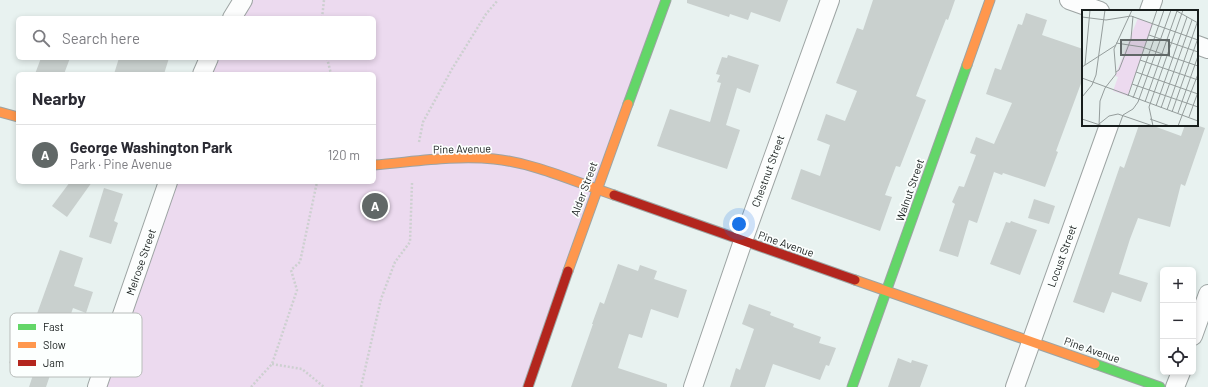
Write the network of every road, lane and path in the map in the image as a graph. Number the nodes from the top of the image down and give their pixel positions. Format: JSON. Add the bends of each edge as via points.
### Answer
{"nodes":[{"id":1,"x":243,"y":0,"type":"edge"},
{"id":2,"x":324,"y":0,"type":"edge"},
{"id":3,"x":498,"y":0,"type":"edge"},
{"id":4,"x":666,"y":0,"type":"edge"},
{"id":5,"x":830,"y":0,"type":"edge"},
{"id":6,"x":990,"y":0,"type":"edge"},
{"id":7,"x":1069,"y":0,"type":"edge"},
{"id":8,"x":1153,"y":0,"type":"edge"},
{"id":9,"x":1097,"y":10,"type":"edge"},
{"id":10,"x":1149,"y":10,"type":"edge"},
{"id":11,"x":233,"y":16,"type":"edge"},
{"id":12,"x":322,"y":16,"type":"edge"},
{"id":13,"x":1198,"y":45,"type":"edge"},
{"id":14,"x":1208,"y":49,"type":"edge"},
{"id":15,"x":208,"y":60,"type":"edge"},
{"id":16,"x":327,"y":60,"type":"edge"},
{"id":17,"x":203,"y":72,"type":"edge"},
{"id":18,"x":330,"y":72,"type":"edge"},
{"id":19,"x":0,"y":112,"type":"edge"},
{"id":20,"x":16,"y":116,"type":"edge"},
{"id":21,"x":1109,"y":126,"type":"edge"},
{"id":22,"x":418,"y":146,"type":"dead end"},
{"id":23,"x":376,"y":165,"type":"edge"},
{"id":24,"x":412,"y":183,"type":"dead end"},
{"id":25,"x":167,"y":184,"type":"edge"},
{"id":26,"x":317,"y":184,"type":"edge"},
{"id":27,"x":597,"y":189,"type":"junction"},
{"id":28,"x":743,"y":241,"type":"junction"},
{"id":29,"x":887,"y":292,"type":"junction"},
{"id":30,"x":1208,"y":294,"type":"edge"},
{"id":31,"x":123,"y":313,"type":"edge"},
{"id":32,"x":1196,"y":328,"type":"edge"},
{"id":33,"x":1031,"y":342,"type":"junction"},
{"id":34,"x":272,"y":364,"type":"junction"},
{"id":35,"x":1179,"y":375,"type":"edge"},
{"id":36,"x":100,"y":377,"type":"edge"},
{"id":37,"x":97,"y":387,"type":"edge"},
{"id":38,"x":251,"y":387,"type":"edge"},
{"id":39,"x":324,"y":387,"type":"edge"},
{"id":40,"x":362,"y":387,"type":"edge"},
{"id":41,"x":528,"y":387,"type":"edge"},
{"id":42,"x":692,"y":387,"type":"edge"},
{"id":43,"x":852,"y":387,"type":"edge"},
{"id":44,"x":1015,"y":387,"type":"edge"},
{"id":45,"x":1160,"y":387,"type":"edge"},
{"id":46,"x":1175,"y":387,"type":"edge"}],
"edges":[{"from":1,"to":11,"type":"street"},
{"from":2,"to":12,"type":"path"},
{"from":3,"to":22,"type":"path","via":[[486,14],[452,69],[423,122]]},
{"from":4,"to":27,"type":"main road","name":"Alder Street"},
{"from":5,"to":28,"type":"street","name":"Chestnut Street"},
{"from":6,"to":29,"type":"main road","name":"Walnut Street"},
{"from":7,"to":9,"type":"street"},
{"from":8,"to":10,"type":"street"},
{"from":13,"to":14,"type":"street"},
{"from":15,"to":17,"type":"street"},
{"from":16,"to":18,"type":"path"},
{"from":19,"to":20,"type":"main road"},
{"from":21,"to":33,"type":"street","name":"Locust Street"},
{"from":23,"to":27,"type":"main road","name":"Pine Avenue","via":[[494,160],[536,168]]},
{"from":24,"to":40,"type":"path","via":[[410,242],[395,262],[381,299]]},
{"from":25,"to":31,"type":"street","name":"Melrose Street"},
{"from":26,"to":34,"type":"path","via":[[300,262],[290,270],[297,290]]},
{"from":27,"to":28,"type":"main road","name":"Pine Avenue"},
{"from":27,"to":41,"type":"main road","name":"Alder Street"},
{"from":28,"to":29,"type":"main road","name":"Pine Avenue"},
{"from":28,"to":42,"type":"street","name":"Chestnut Street"},
{"from":29,"to":33,"type":"main road","name":"Pine Avenue"},
{"from":29,"to":43,"type":"main road","name":"Walnut Street"},
{"from":30,"to":32,"type":"street"},
{"from":33,"to":44,"type":"street","name":"Locust Street"},
{"from":33,"to":45,"type":"main road","name":"Pine Avenue"},
{"from":34,"to":38,"type":"path"},
{"from":34,"to":39,"type":"path","via":[[302,369]]},
{"from":35,"to":46,"type":"street"},
{"from":36,"to":37,"type":"street","name":"Melrose Street"}]}
